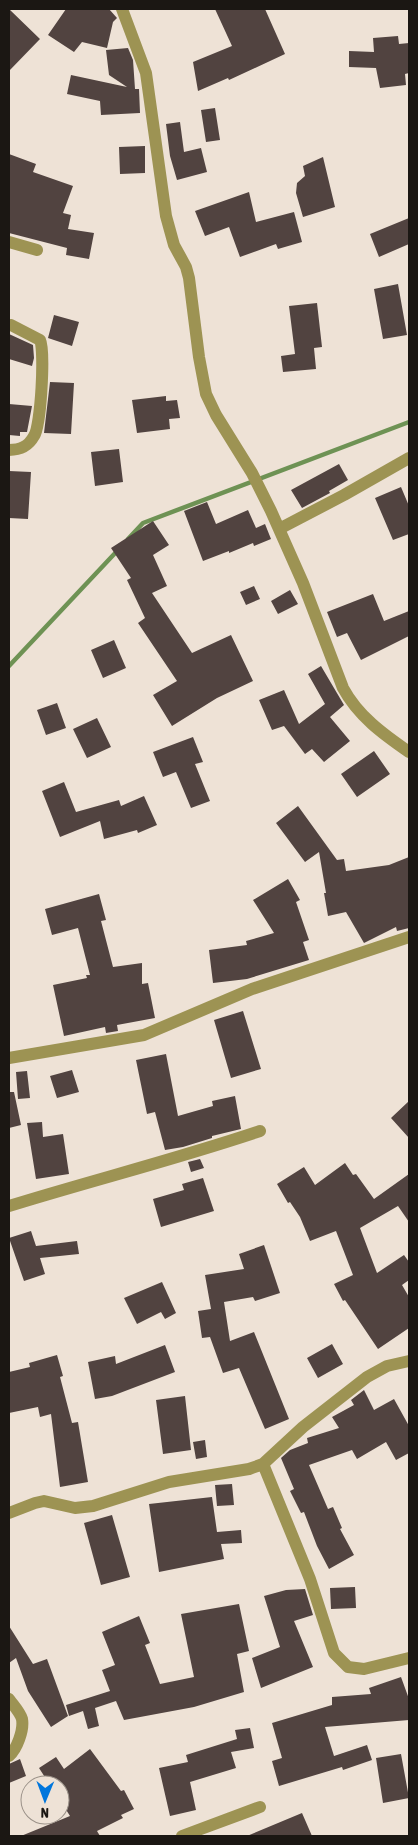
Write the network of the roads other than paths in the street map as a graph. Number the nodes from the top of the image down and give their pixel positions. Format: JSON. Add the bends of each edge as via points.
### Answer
{"nodes":[{"id":1,"x":122,"y":9,"type":"edge"},
{"id":2,"x":9,"y":242,"type":"edge"},
{"id":3,"x":37,"y":250,"type":"dead end"},
{"id":4,"x":11,"y":325,"type":"dead end"},
{"id":5,"x":9,"y":450,"type":"edge"},
{"id":6,"x":409,"y":458,"type":"edge"},
{"id":7,"x":279,"y":529,"type":"junction"},
{"id":8,"x":409,"y":752,"type":"edge"},
{"id":9,"x":409,"y":937,"type":"edge"},
{"id":10,"x":9,"y":1058,"type":"edge"},
{"id":11,"x":260,"y":1130,"type":"dead end"},
{"id":12,"x":9,"y":1206,"type":"edge"},
{"id":13,"x":409,"y":1361,"type":"edge"},
{"id":14,"x":263,"y":1464,"type":"junction"},
{"id":15,"x":9,"y":1513,"type":"edge"},
{"id":16,"x":409,"y":1658,"type":"edge"},
{"id":17,"x":9,"y":1699,"type":"edge"},
{"id":18,"x":9,"y":1756,"type":"edge"},
{"id":19,"x":260,"y":1807,"type":"dead end"},
{"id":20,"x":182,"y":1836,"type":"edge"}],
"edges":[{"from":1,"to":7,"type":"street","via":[[146,73],[166,216],[174,245],[189,278],[206,394],[252,473]]},
{"from":2,"to":3,"type":"street"},
{"from":4,"to":5,"type":"street","via":[[40,340],[42,352],[39,421],[35,436],[20,450]]},
{"from":6,"to":7,"type":"street"},
{"from":7,"to":8,"type":"street","via":[[342,688],[351,703],[387,737]]},
{"from":9,"to":10,"type":"street","via":[[252,990],[144,1035]]},
{"from":11,"to":12,"type":"street"},
{"from":13,"to":14,"type":"street","via":[[387,1366],[367,1377],[303,1427]]},
{"from":14,"to":15,"type":"street","via":[[238,1472],[169,1482],[93,1506],[75,1508],[44,1501]]},
{"from":14,"to":16,"type":"street","via":[[310,1579],[334,1654],[348,1667],[364,1669]]},
{"from":17,"to":18,"type":"street","via":[[22,1720],[16,1746]]},
{"from":19,"to":20,"type":"street"}]}
